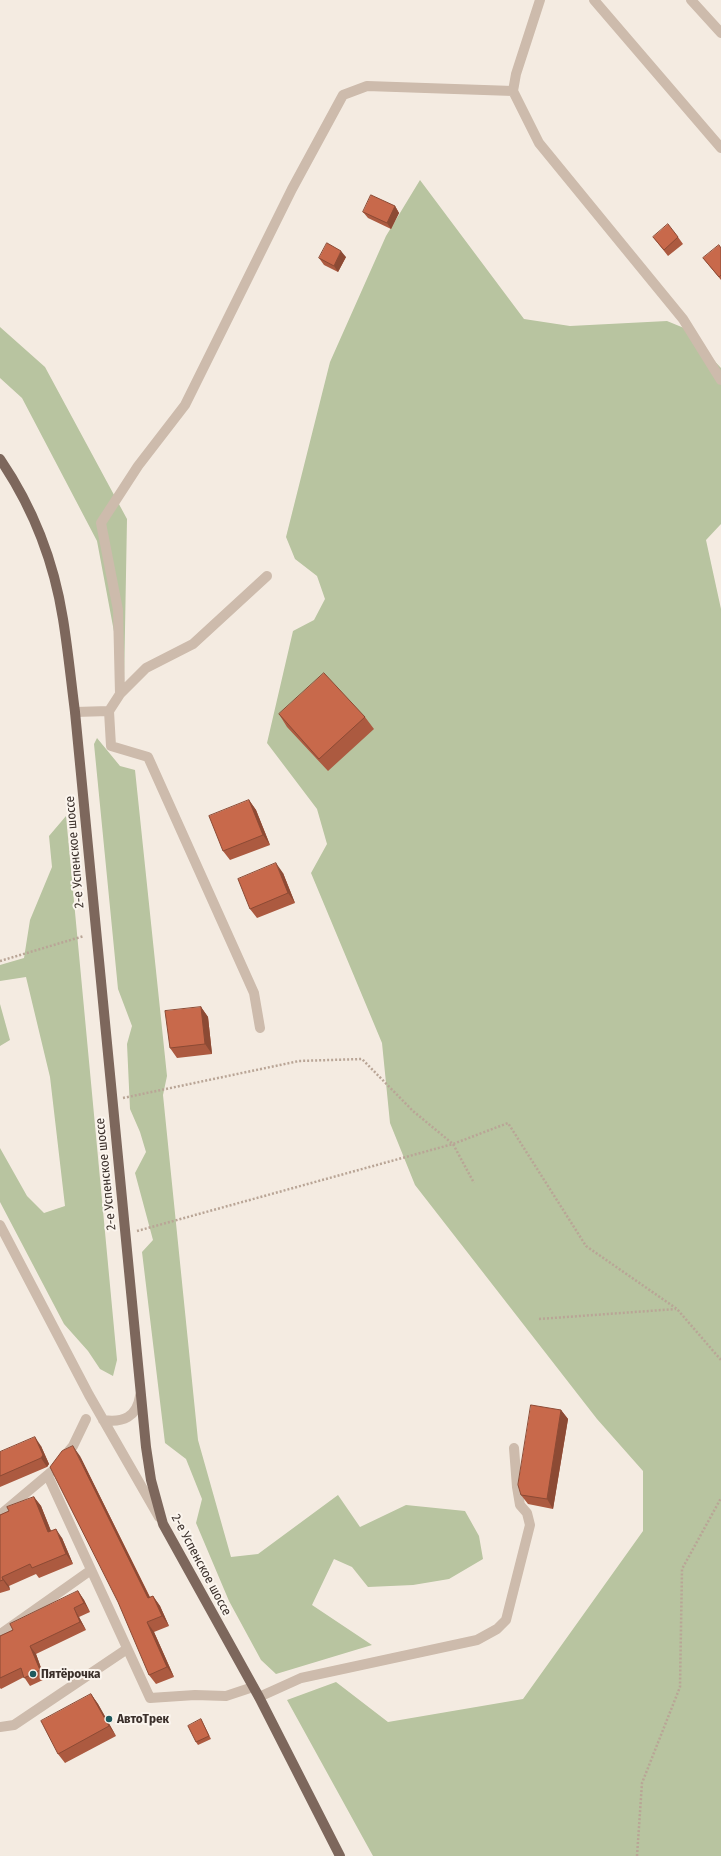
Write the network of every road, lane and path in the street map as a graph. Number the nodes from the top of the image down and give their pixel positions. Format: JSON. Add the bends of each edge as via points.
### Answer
{"nodes":[{"id":1,"x":540,"y":0,"type":"edge"},
{"id":2,"x":594,"y":0,"type":"edge"},
{"id":3,"x":691,"y":0,"type":"edge"},
{"id":4,"x":721,"y":33,"type":"edge"},
{"id":5,"x":514,"y":91,"type":"junction"},
{"id":6,"x":721,"y":148,"type":"edge"},
{"id":7,"x":721,"y":380,"type":"edge"},
{"id":8,"x":0,"y":459,"type":"edge"},
{"id":9,"x":267,"y":576,"type":"dead end"},
{"id":10,"x":120,"y":694,"type":"junction"},
{"id":11,"x":108,"y":711,"type":"junction"},
{"id":12,"x":75,"y":712,"type":"junction"},
{"id":13,"x":95,"y":933,"type":"junction"},
{"id":14,"x":0,"y":961,"type":"edge"},
{"id":15,"x":260,"y":1028,"type":"dead end"},
{"id":16,"x":112,"y":1101,"type":"junction"},
{"id":17,"x":453,"y":1144,"type":"junction"},
{"id":18,"x":474,"y":1182,"type":"dead end"},
{"id":19,"x":0,"y":1225,"type":"edge"},
{"id":20,"x":125,"y":1234,"type":"junction"},
{"id":21,"x":677,"y":1309,"type":"junction"},
{"id":22,"x":539,"y":1319,"type":"dead end"},
{"id":23,"x":721,"y":1360,"type":"edge"},
{"id":24,"x":141,"y":1392,"type":"junction"},
{"id":25,"x":86,"y":1419,"type":"dead end"},
{"id":26,"x":103,"y":1420,"type":"junction"},
{"id":27,"x":514,"y":1448,"type":"dead end"},
{"id":28,"x":48,"y":1476,"type":"junction"},
{"id":29,"x":721,"y":1498,"type":"edge"},
{"id":30,"x":0,"y":1515,"type":"edge"},
{"id":31,"x":163,"y":1524,"type":"junction"},
{"id":32,"x":91,"y":1570,"type":"junction"},
{"id":33,"x":0,"y":1636,"type":"edge"},
{"id":34,"x":127,"y":1649,"type":"junction"},
{"id":35,"x":253,"y":1687,"type":"junction"},
{"id":36,"x":259,"y":1697,"type":"junction"},
{"id":37,"x":0,"y":1727,"type":"edge"},
{"id":38,"x":340,"y":1856,"type":"edge"},
{"id":39,"x":637,"y":1856,"type":"edge"}],
"edges":[{"from":1,"to":5,"type":"street","via":[[516,74]]},
{"from":2,"to":6,"type":"street"},
{"from":3,"to":4,"type":"street"},
{"from":5,"to":7,"type":"street","via":[[538,143],[684,319]]},
{"from":5,"to":10,"type":"street","via":[[367,86],[343,95],[292,189],[185,405],[138,466],[101,523],[118,610]]},
{"from":8,"to":12,"type":"main road","name":"2-е Успенское шоссе","via":[[31,515],[50,562],[63,618]]},
{"from":9,"to":10,"type":"street","via":[[193,644],[146,668]]},
{"from":10,"to":11,"type":"street"},
{"from":11,"to":12,"type":"street"},
{"from":11,"to":15,"type":"street","via":[[111,746],[148,757],[254,993]]},
{"from":12,"to":13,"type":"main road","name":"2-е Успенское шоссе"},
{"from":13,"to":14,"type":"path"},
{"from":13,"to":16,"type":"main road","name":"2-е Успенское шоссе"},
{"from":16,"to":17,"type":"path","via":[[299,1061],[362,1059],[413,1111]]},
{"from":16,"to":20,"type":"main road","name":"2-е Успенское шоссе"},
{"from":17,"to":18,"type":"path"},
{"from":17,"to":20,"type":"path"},
{"from":17,"to":21,"type":"path","via":[[508,1123],[586,1246]]},
{"from":19,"to":26,"type":"street"},
{"from":20,"to":24,"type":"main road","name":"2-е Успенское шоссе"},
{"from":21,"to":22,"type":"path"},
{"from":21,"to":23,"type":"path"},
{"from":24,"to":26,"type":"street","via":[[139,1402],[130,1416],[120,1421]]},
{"from":24,"to":31,"type":"main road","name":"2-е Успенское шоссе","via":[[151,1480]]},
{"from":25,"to":28,"type":"street","via":[[73,1446]]},
{"from":26,"to":31,"type":"street"},
{"from":27,"to":36,"type":"street","via":[[520,1505],[527,1513],[530,1525],[506,1620],[497,1629],[477,1640],[301,1678]]},
{"from":28,"to":30,"type":"street"},
{"from":28,"to":32,"type":"street"},
{"from":29,"to":39,"type":"path","via":[[682,1569],[680,1687],[642,1783]]},
{"from":31,"to":35,"type":"main road","name":"2-е Успенское шоссе"},
{"from":32,"to":33,"type":"street"},
{"from":32,"to":34,"type":"street"},
{"from":34,"to":35,"type":"street","via":[[150,1698],[226,1696]]},
{"from":34,"to":37,"type":"street","via":[[14,1725]]},
{"from":35,"to":36,"type":"main road","name":"2-е Успенское шоссе"},
{"from":36,"to":38,"type":"main road","name":"2-е Успенское шоссе"}]}
